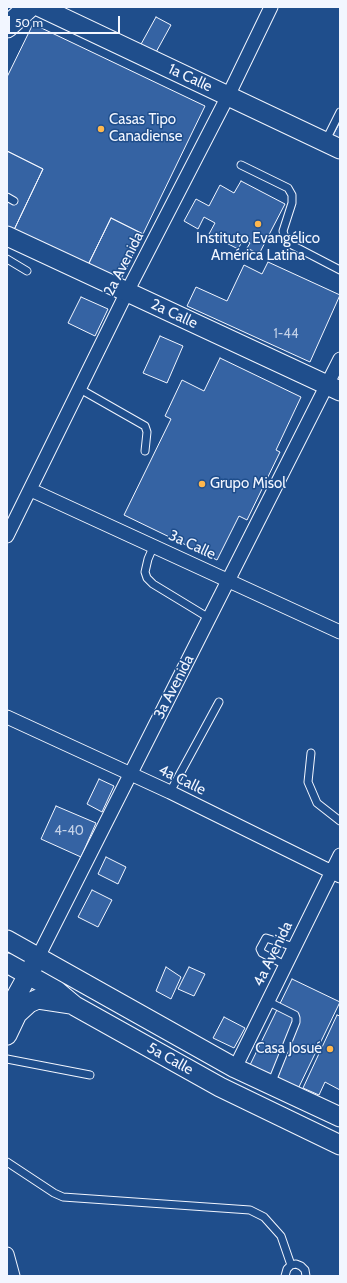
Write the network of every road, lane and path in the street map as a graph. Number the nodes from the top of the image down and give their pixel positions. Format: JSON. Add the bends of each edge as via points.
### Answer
{"nodes":[{"id":1,"x":40,"y":7,"type":"edge"},
{"id":2,"x":272,"y":7,"type":"edge"},
{"id":3,"x":17,"y":18,"type":"edge"},
{"id":4,"x":7,"y":38,"type":"edge"},
{"id":5,"x":228,"y":96,"type":"junction"},
{"id":6,"x":340,"y":112,"type":"edge"},
{"id":7,"x":332,"y":146,"type":"edge"},
{"id":8,"x":241,"y":165,"type":"dead end"},
{"id":9,"x":7,"y":197,"type":"edge"},
{"id":10,"x":14,"y":201,"type":"dead end"},
{"id":11,"x":7,"y":236,"type":"edge"},
{"id":12,"x":7,"y":259,"type":"edge"},
{"id":13,"x":340,"y":270,"type":"edge"},
{"id":14,"x":27,"y":272,"type":"dead end"},
{"id":15,"x":127,"y":292,"type":"junction"},
{"id":16,"x":340,"y":359,"type":"edge"},
{"id":17,"x":333,"y":388,"type":"edge"},
{"id":18,"x":80,"y":389,"type":"junction"},
{"id":19,"x":145,"y":451,"type":"dead end"},
{"id":20,"x":31,"y":490,"type":"junction"},
{"id":21,"x":7,"y":536,"type":"edge"},
{"id":22,"x":154,"y":545,"type":"junction"},
{"id":23,"x":229,"y":579,"type":"junction"},
{"id":24,"x":209,"y":618,"type":"junction"},
{"id":25,"x":340,"y":632,"type":"edge"},
{"id":26,"x":219,"y":702,"type":"dead end"},
{"id":27,"x":7,"y":718,"type":"edge"},
{"id":28,"x":311,"y":754,"type":"dead end"},
{"id":29,"x":131,"y":773,"type":"junction"},
{"id":30,"x":170,"y":792,"type":"junction"},
{"id":31,"x":340,"y":821,"type":"edge"},
{"id":32,"x":340,"y":855,"type":"edge"},
{"id":33,"x":336,"y":874,"type":"edge"},
{"id":34,"x":7,"y":940,"type":"edge"},
{"id":35,"x":294,"y":947,"type":"junction"},
{"id":36,"x":38,"y":957,"type":"junction"},
{"id":37,"x":7,"y":963,"type":"edge"},
{"id":38,"x":285,"y":965,"type":"junction"},
{"id":39,"x":28,"y":975,"type":"junction"},
{"id":40,"x":57,"y":992,"type":"junction"},
{"id":41,"x":268,"y":1001,"type":"junction"},
{"id":42,"x":75,"y":1006,"type":"junction"},
{"id":43,"x":7,"y":1013,"type":"edge"},
{"id":44,"x":7,"y":1035,"type":"edge"},
{"id":45,"x":7,"y":1059,"type":"edge"},
{"id":46,"x":235,"y":1068,"type":"junction"},
{"id":47,"x":90,"y":1075,"type":"dead end"},
{"id":48,"x":270,"y":1084,"type":"junction"},
{"id":49,"x":340,"y":1116,"type":"edge"},
{"id":50,"x":340,"y":1145,"type":"edge"},
{"id":51,"x":7,"y":1162,"type":"edge"},
{"id":52,"x":8,"y":1257,"type":"edge"},
{"id":53,"x":291,"y":1265,"type":"junction"},
{"id":54,"x":13,"y":1276,"type":"edge"},
{"id":55,"x":285,"y":1276,"type":"edge"},
{"id":56,"x":306,"y":1276,"type":"edge"}],
"edges":[{"from":1,"to":5,"type":"street","name":"1a Calle"},
{"from":2,"to":5,"type":"street","name":"2a Avenida"},
{"from":3,"to":4,"type":"street"},
{"from":5,"to":7,"type":"street","name":"1a Calle"},
{"from":5,"to":15,"type":"street","name":"2a Avenida"},
{"from":6,"to":7,"type":"lane"},
{"from":8,"to":13,"type":"lane","via":[[288,188],[292,202],[283,231],[290,244]]},
{"from":9,"to":10,"type":"lane"},
{"from":11,"to":15,"type":"street","name":"2a Calle"},
{"from":12,"to":14,"type":"lane"},
{"from":15,"to":17,"type":"street","name":"2a Calle"},
{"from":15,"to":18,"type":"street","name":"2a Avenida"},
{"from":16,"to":17,"type":"street","name":"3a Avenida"},
{"from":17,"to":23,"type":"street","name":"3a Avenida"},
{"from":18,"to":19,"type":"lane","via":[[145,426]]},
{"from":18,"to":20,"type":"street","name":"2a Avenida"},
{"from":20,"to":21,"type":"street","name":"2a Avenida"},
{"from":20,"to":22,"type":"street","name":"3a Calle"},
{"from":22,"to":23,"type":"street","name":"3a Calle"},
{"from":22,"to":24,"type":"lane","via":[[145,572],[147,578]]},
{"from":23,"to":24,"type":"street","name":"3a Avenida"},
{"from":23,"to":25,"type":"street","name":"3a Calle"},
{"from":24,"to":29,"type":"street","name":"3a Avenida"},
{"from":26,"to":30,"type":"lane"},
{"from":27,"to":29,"type":"street","name":"4a Calle"},
{"from":28,"to":31,"type":"lane","via":[[308,782],[317,802]]},
{"from":29,"to":30,"type":"street","name":"4a Calle"},
{"from":29,"to":36,"type":"street","name":"3a Avenida"},
{"from":30,"to":33,"type":"street","name":"4a Calle"},
{"from":32,"to":33,"type":"street","name":"4a Avenida"},
{"from":33,"to":35,"type":"street","name":"4a Avenida"},
{"from":34,"to":36,"type":"street","name":"5a Calle"},
{"from":35,"to":38,"type":"street","name":"4a Avenida"},
{"from":35,"to":38,"type":"lane","via":[[266,938],[260,949],[262,953]]},
{"from":36,"to":39,"type":"street","name":"3a Avenida"},
{"from":36,"to":40,"type":"street","via":[[38,969]]},
{"from":36,"to":46,"type":"street","name":"5a Calle"},
{"from":37,"to":39,"type":"street","name":"5a Calle"},
{"from":38,"to":41,"type":"street","name":"4a Avenida"},
{"from":39,"to":40,"type":"street","name":"5a Calle"},
{"from":39,"to":43,"type":"street","name":"3a Avenida"},
{"from":40,"to":42,"type":"street","name":"5a Calle"},
{"from":41,"to":46,"type":"street","name":"4a Avenida"},
{"from":41,"to":48,"type":"lane","via":[[295,1015],[296,1018]]},
{"from":42,"to":44,"type":"street","via":[[38,999],[28,1002],[17,1014]]},
{"from":42,"to":50,"type":"street","name":"5a Calle","via":[[220,1087]]},
{"from":45,"to":47,"type":"lane"},
{"from":46,"to":48,"type":"street","name":"5a Calle"},
{"from":48,"to":49,"type":"street","name":"5a Calle"},
{"from":51,"to":53,"type":"lane","via":[[63,1197],[250,1210],[264,1217],[281,1236]]},
{"from":52,"to":54,"type":"street"},
{"from":53,"to":55,"type":"lane"},
{"from":53,"to":56,"type":"lane","via":[[301,1266]]}]}
